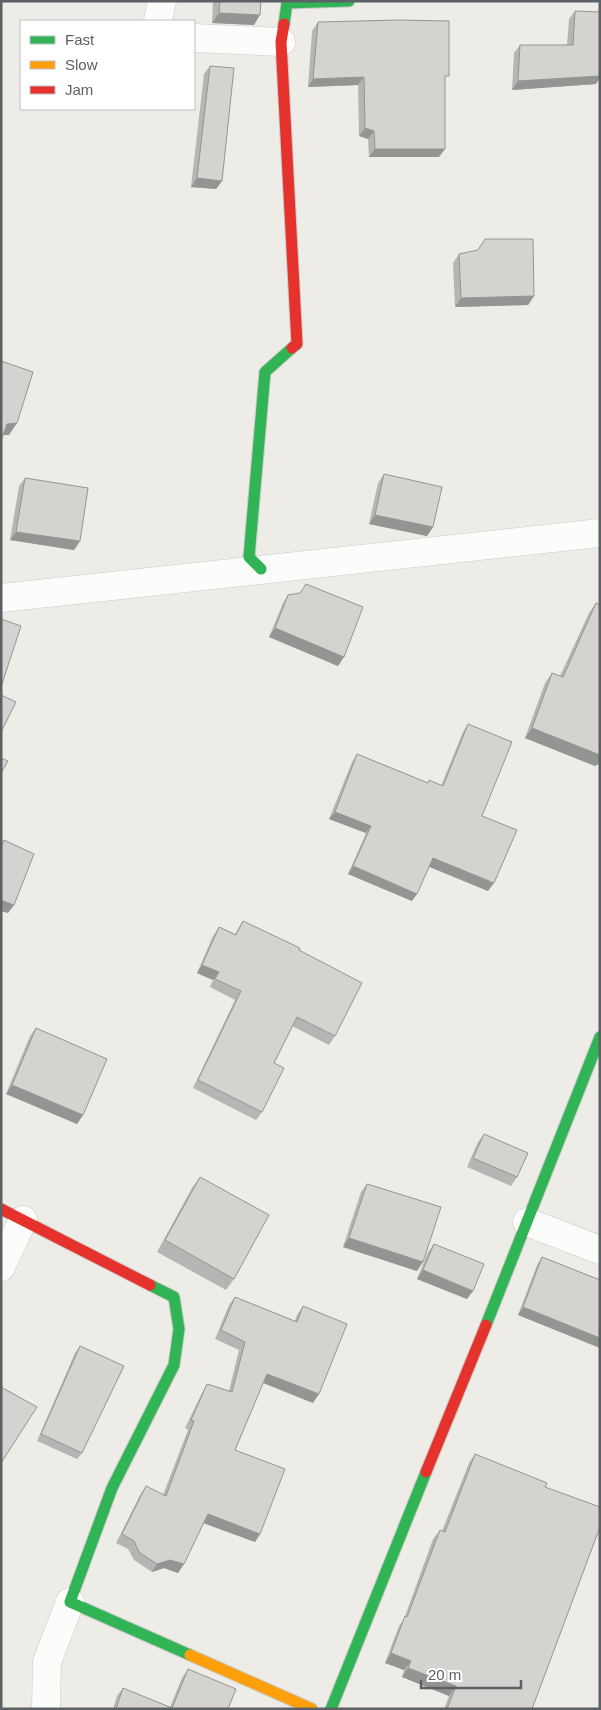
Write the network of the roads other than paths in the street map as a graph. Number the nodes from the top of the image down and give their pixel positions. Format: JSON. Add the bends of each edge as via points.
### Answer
{"nodes":[{"id":1,"x":162,"y":1,"type":"edge"},
{"id":2,"x":349,"y":1,"type":"edge"},
{"id":3,"x":158,"y":20,"type":"edge"},
{"id":4,"x":195,"y":38,"type":"edge"},
{"id":5,"x":281,"y":42,"type":"junction"},
{"id":6,"x":600,"y":533,"type":"edge"},
{"id":7,"x":262,"y":569,"type":"junction"},
{"id":8,"x":1,"y":598,"type":"edge"},
{"id":9,"x":600,"y":1036,"type":"edge"},
{"id":10,"x":12,"y":1214,"type":"edge"},
{"id":11,"x":527,"y":1222,"type":"junction"},
{"id":12,"x":600,"y":1250,"type":"edge"},
{"id":13,"x":1,"y":1267,"type":"edge"},
{"id":14,"x":70,"y":1602,"type":"junction"},
{"id":15,"x":46,"y":1709,"type":"edge"},
{"id":16,"x":312,"y":1709,"type":"edge"},
{"id":17,"x":331,"y":1709,"type":"edge"}],
"edges":[{"from":1,"to":3,"type":"street"},
{"from":2,"to":5,"type":"street","via":[[287,3]]},
{"from":4,"to":5,"type":"street"},
{"from":5,"to":7,"type":"street","via":[[297,344],[265,372],[249,557]]},
{"from":6,"to":7,"type":"street"},
{"from":7,"to":8,"type":"street"},
{"from":9,"to":11,"type":"street"},
{"from":10,"to":13,"type":"street"},
{"from":10,"to":14,"type":"street","via":[[174,1297],[179,1329],[174,1365],[112,1488]]},
{"from":11,"to":12,"type":"street"},
{"from":11,"to":17,"type":"street"},
{"from":14,"to":15,"type":"street","via":[[47,1662]]},
{"from":14,"to":16,"type":"street"}]}
